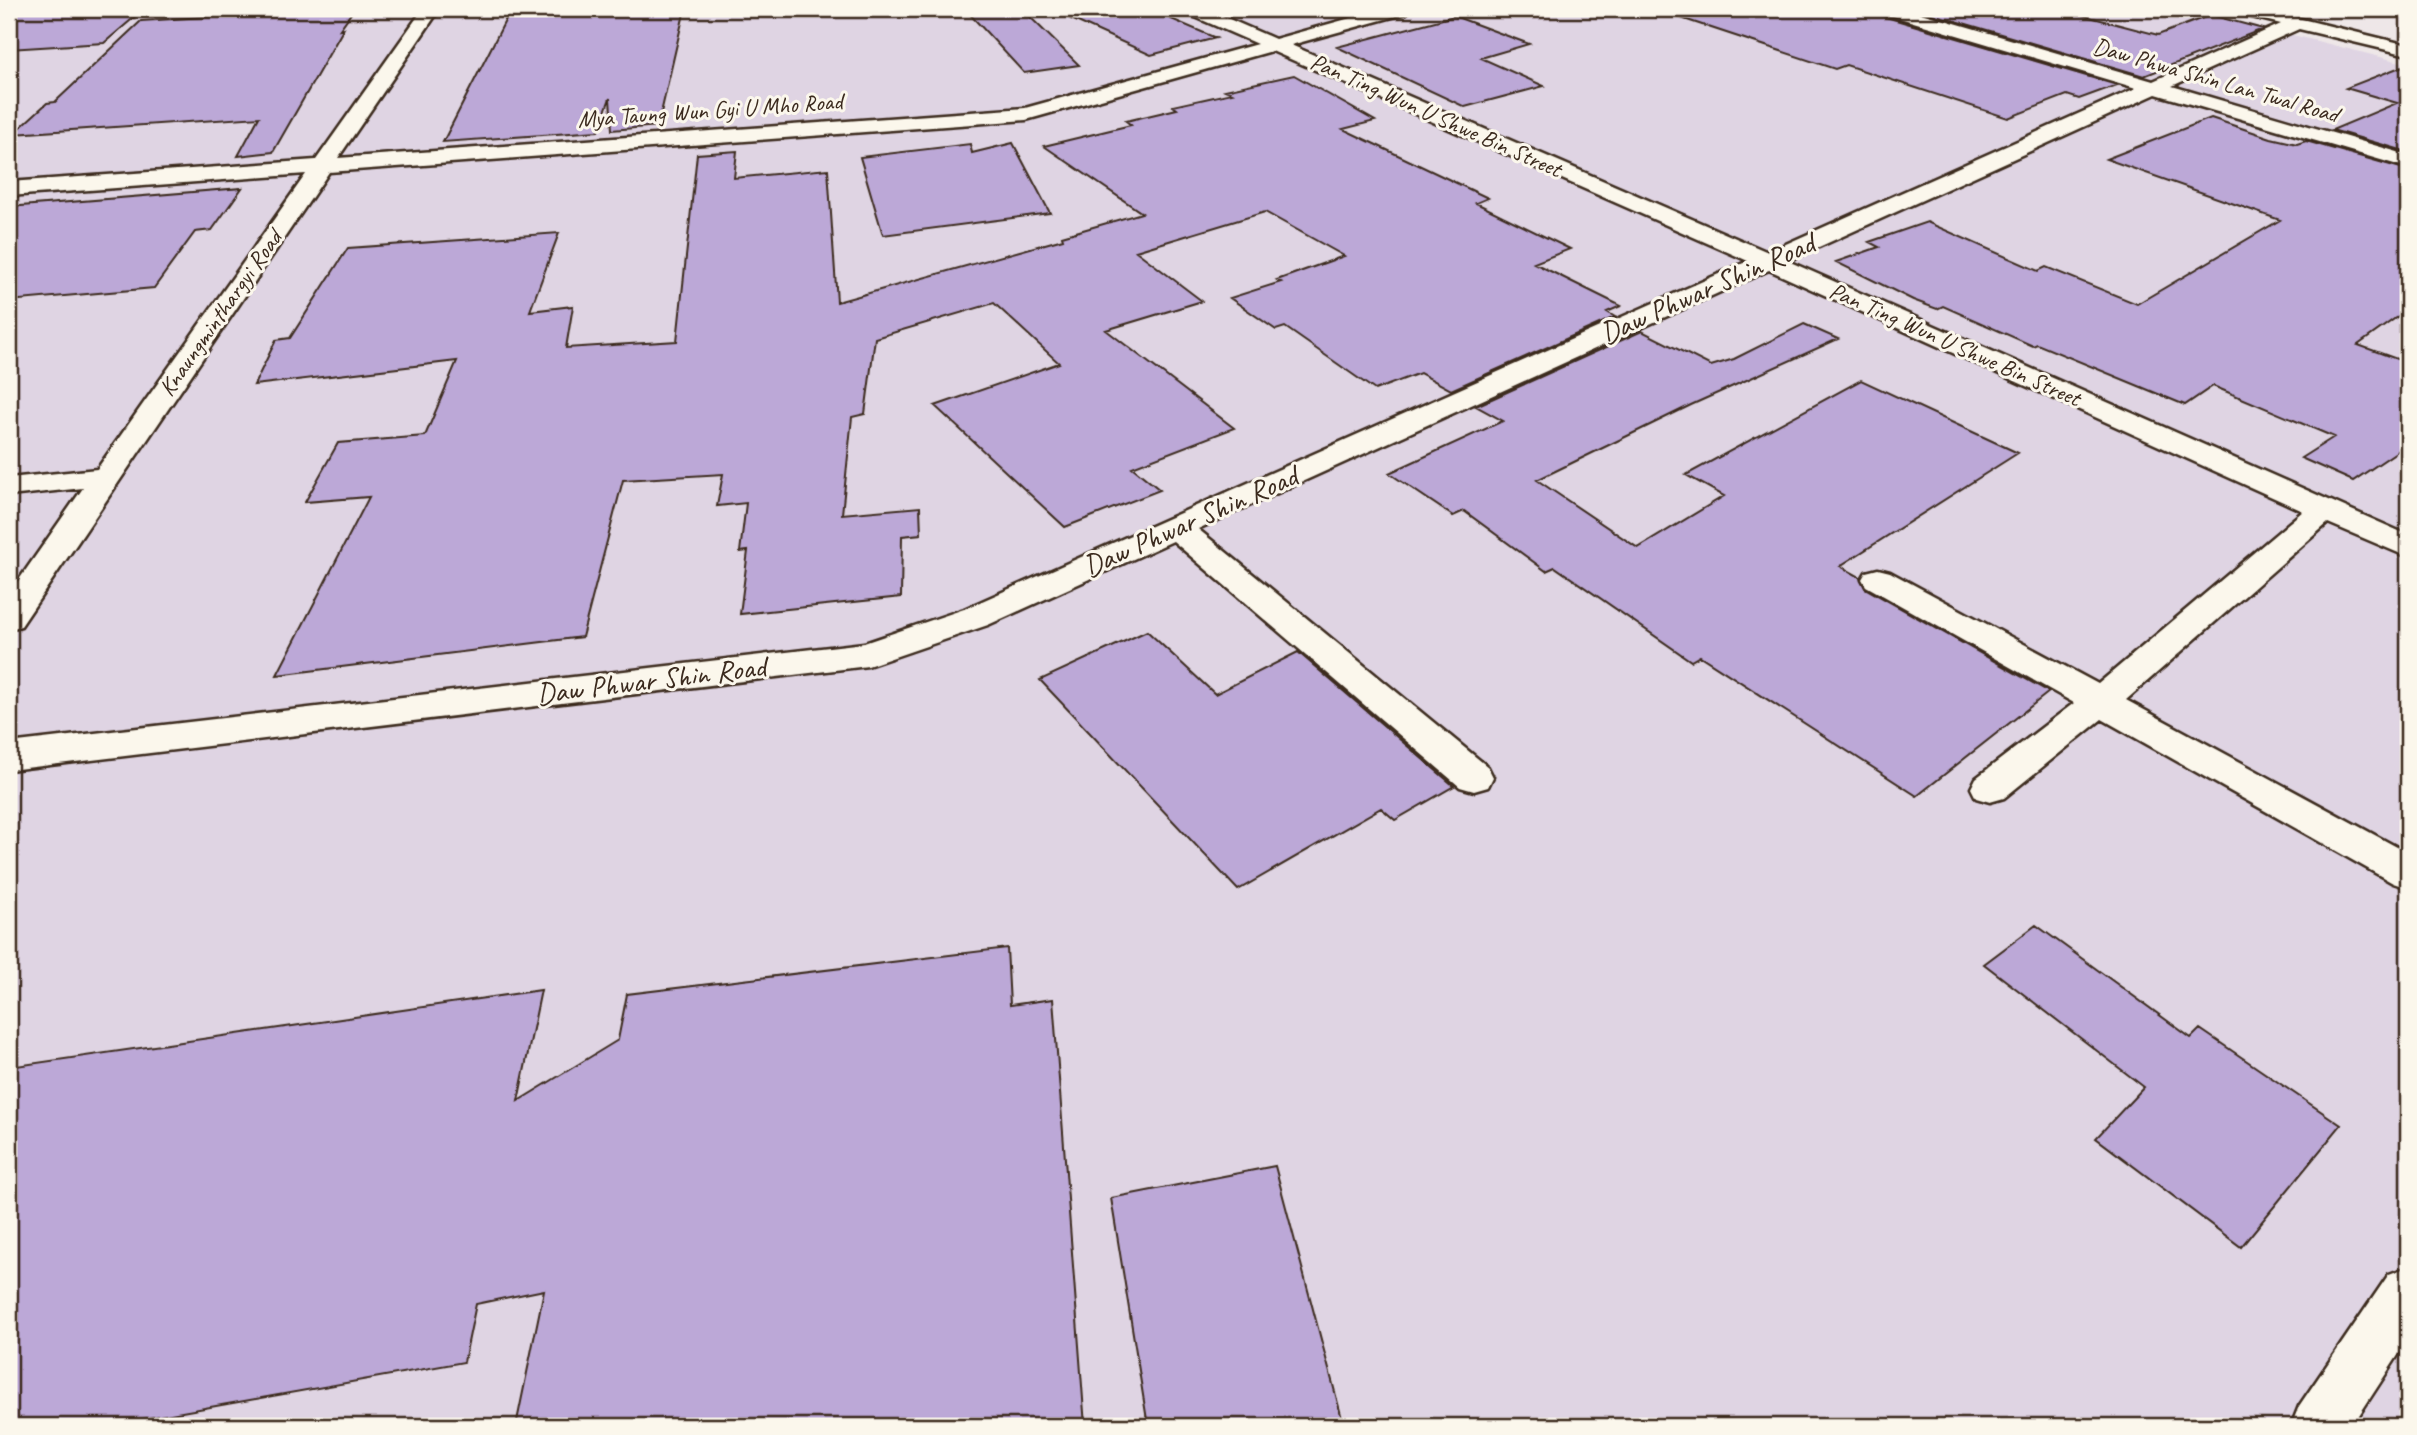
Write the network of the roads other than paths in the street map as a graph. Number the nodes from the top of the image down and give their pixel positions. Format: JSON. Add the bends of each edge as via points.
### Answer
{"nodes":[{"id":1,"x":431,"y":9,"type":"edge"},
{"id":2,"x":1192,"y":9,"type":"edge"},
{"id":3,"x":1401,"y":9,"type":"edge"},
{"id":4,"x":1889,"y":9,"type":"edge"},
{"id":5,"x":2241,"y":9,"type":"edge"},
{"id":6,"x":2297,"y":23,"type":"junction"},
{"id":7,"x":1272,"y":43,"type":"junction"},
{"id":8,"x":2408,"y":50,"type":"edge"},
{"id":9,"x":2155,"y":88,"type":"junction"},
{"id":10,"x":2408,"y":162,"type":"edge"},
{"id":11,"x":324,"y":164,"type":"junction"},
{"id":12,"x":9,"y":189,"type":"edge"},
{"id":13,"x":1767,"y":260,"type":"junction"},
{"id":14,"x":105,"y":477,"type":"junction"},
{"id":15,"x":9,"y":487,"type":"edge"},
{"id":16,"x":2325,"y":509,"type":"junction"},
{"id":17,"x":1176,"y":527,"type":"junction"},
{"id":18,"x":2408,"y":547,"type":"edge"},
{"id":19,"x":1878,"y":579,"type":"dead end"},
{"id":20,"x":9,"y":618,"type":"edge"},
{"id":21,"x":2100,"y":702,"type":"junction"},
{"id":22,"x":9,"y":757,"type":"edge"},
{"id":23,"x":1474,"y":778,"type":"dead end"},
{"id":24,"x":1990,"y":788,"type":"dead end"},
{"id":25,"x":2408,"y":872,"type":"edge"},
{"id":26,"x":2408,"y":1293,"type":"edge"},
{"id":27,"x":2319,"y":1426,"type":"edge"}],
"edges":[{"from":1,"to":11,"type":"street","name":"Knaungminthargyi Road"},
{"from":2,"to":7,"type":"street","name":"Pan Ting Wun U Shwe Bin Street"},
{"from":3,"to":7,"type":"street","name":"Mya Taung Wun Gyi U Mho Road"},
{"from":4,"to":9,"type":"street","name":"Daw Phwa Shin Lan Twal Road"},
{"from":5,"to":6,"type":"street"},
{"from":6,"to":8,"type":"street"},
{"from":6,"to":9,"type":"street","name":"Daw Phwar Shin Road"},
{"from":7,"to":11,"type":"street","name":"Mya Taung Wun Gyi U Mho Road","via":[[1026,114]]},
{"from":7,"to":13,"type":"street","name":"Pan Ting Wun U Shwe Bin Street"},
{"from":9,"to":10,"type":"street","name":"Daw Phwa Shin Lan Twal Road"},
{"from":9,"to":13,"type":"street","name":"Daw Phwar Shin Road"},
{"from":11,"to":12,"type":"street","name":"Mya Taung Wun Gyi U Mho Road"},
{"from":11,"to":14,"type":"street","name":"Knaungminthargyi Road"},
{"from":13,"to":16,"type":"street","name":"Pan Ting Wun U Shwe Bin Street"},
{"from":13,"to":17,"type":"street","name":"Daw Phwar Shin Road"},
{"from":14,"to":15,"type":"street"},
{"from":14,"to":20,"type":"street","name":"Knaungminthargyi Road"},
{"from":16,"to":18,"type":"street","name":"Pan Ting Wun U Shwe Bin Street"},
{"from":16,"to":21,"type":"street"},
{"from":17,"to":22,"type":"street","name":"Daw Phwar Shin Road","via":[[976,617],[868,654]]},
{"from":17,"to":23,"type":"street"},
{"from":19,"to":21,"type":"street"},
{"from":21,"to":24,"type":"street"},
{"from":21,"to":25,"type":"street"},
{"from":26,"to":27,"type":"street"}]}
